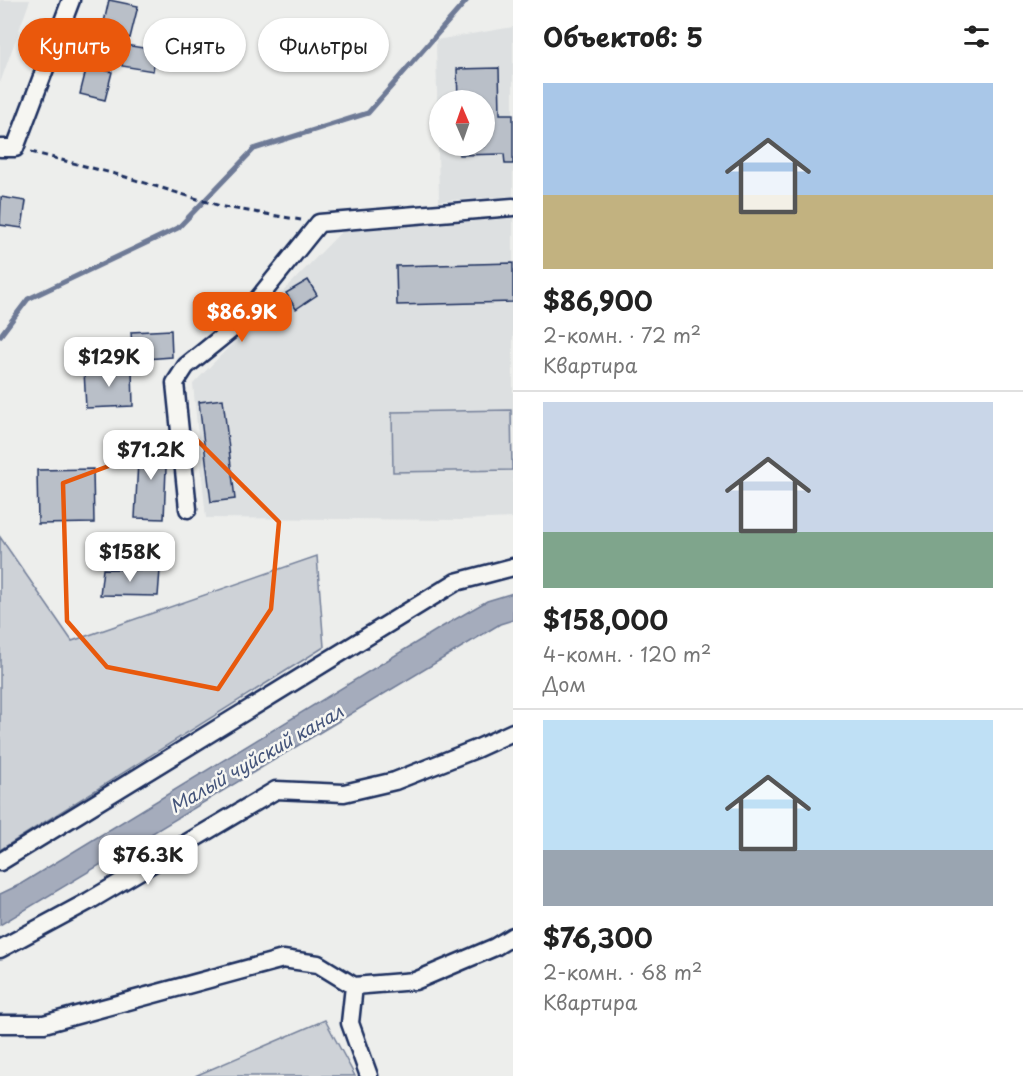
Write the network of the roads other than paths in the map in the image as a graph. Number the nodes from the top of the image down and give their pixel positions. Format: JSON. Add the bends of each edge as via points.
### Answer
{"nodes":[{"id":1,"x":71,"y":0,"type":"edge"},
{"id":2,"x":7,"y":148,"type":"edge"},
{"id":3,"x":513,"y":207,"type":"edge"},
{"id":4,"x":188,"y":508,"type":"dead end"},
{"id":5,"x":513,"y":567,"type":"edge"},
{"id":6,"x":513,"y":732,"type":"edge"},
{"id":7,"x":0,"y":862,"type":"edge"},
{"id":8,"x":513,"y":936,"type":"edge"},
{"id":9,"x":0,"y":949,"type":"edge"},
{"id":10,"x":354,"y":986,"type":"junction"},
{"id":11,"x":0,"y":1024,"type":"edge"},
{"id":12,"x":369,"y":1076,"type":"edge"}],
"edges":[{"from":1,"to":2,"type":"street"},
{"from":3,"to":4,"type":"street","via":[[319,223],[237,325],[186,366],[175,383]]},
{"from":5,"to":7,"type":"street","via":[[456,582]]},
{"from":6,"to":9,"type":"street","via":[[395,781],[344,793],[276,790]]},
{"from":8,"to":10,"type":"street","via":[[415,981]]},
{"from":10,"to":11,"type":"street","via":[[318,964],[283,959],[44,1024]]},
{"from":10,"to":12,"type":"street","via":[[350,1023]]}]}
